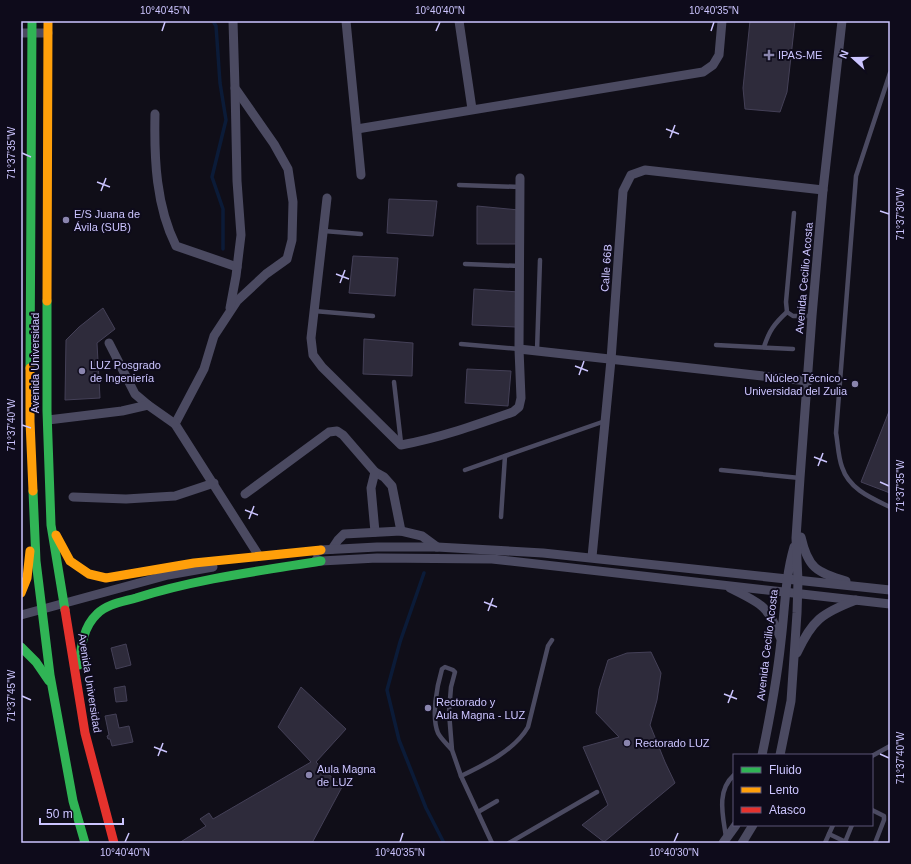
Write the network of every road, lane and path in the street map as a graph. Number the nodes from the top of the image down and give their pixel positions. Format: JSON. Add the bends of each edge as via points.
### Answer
{"nodes":[{"id":1,"x":32,"y":21,"type":"edge"},
{"id":2,"x":48,"y":21,"type":"edge"},
{"id":3,"x":233,"y":21,"type":"edge"},
{"id":4,"x":346,"y":21,"type":"edge"},
{"id":5,"x":459,"y":21,"type":"edge"},
{"id":6,"x":722,"y":21,"type":"edge"},
{"id":7,"x":842,"y":21,"type":"edge"},
{"id":8,"x":32,"y":32,"type":"junction"},
{"id":9,"x":21,"y":33,"type":"edge"},
{"id":10,"x":48,"y":33,"type":"junction"},
{"id":11,"x":890,"y":73,"type":"edge"},
{"id":12,"x":235,"y":88,"type":"junction"},
{"id":13,"x":472,"y":109,"type":"junction"},
{"id":14,"x":155,"y":114,"type":"dead end"},
{"id":15,"x":357,"y":129,"type":"junction"},
{"id":16,"x":362,"y":175,"type":"dead end"},
{"id":17,"x":520,"y":178,"type":"dead end"},
{"id":18,"x":459,"y":185,"type":"dead end"},
{"id":19,"x":520,"y":187,"type":"junction"},
{"id":20,"x":823,"y":190,"type":"junction"},
{"id":21,"x":327,"y":198,"type":"dead end"},
{"id":22,"x":794,"y":213,"type":"dead end"},
{"id":23,"x":324,"y":231,"type":"junction"},
{"id":24,"x":360,"y":234,"type":"dead end"},
{"id":25,"x":540,"y":260,"type":"dead end"},
{"id":26,"x":465,"y":264,"type":"dead end"},
{"id":27,"x":520,"y":266,"type":"junction"},
{"id":28,"x":237,"y":267,"type":"junction"},
{"id":29,"x":314,"y":311,"type":"junction"},
{"id":30,"x":787,"y":312,"type":"junction"},
{"id":31,"x":228,"y":315,"type":"junction"},
{"id":32,"x":373,"y":316,"type":"dead end"},
{"id":33,"x":812,"y":316,"type":"junction"},
{"id":34,"x":109,"y":343,"type":"dead end"},
{"id":35,"x":461,"y":344,"type":"dead end"},
{"id":36,"x":716,"y":346,"type":"dead end"},
{"id":37,"x":764,"y":347,"type":"junction"},
{"id":38,"x":519,"y":349,"type":"junction"},
{"id":39,"x":793,"y":349,"type":"dead end"},
{"id":40,"x":537,"y":351,"type":"junction"},
{"id":41,"x":611,"y":360,"type":"junction"},
{"id":42,"x":808,"y":381,"type":"junction"},
{"id":43,"x":394,"y":382,"type":"dead end"},
{"id":44,"x":148,"y":405,"type":"junction"},
{"id":45,"x":48,"y":420,"type":"junction"},
{"id":46,"x":606,"y":421,"type":"junction"},
{"id":47,"x":26,"y":422,"type":"edge"},
{"id":48,"x":175,"y":424,"type":"junction"},
{"id":49,"x":401,"y":445,"type":"junction"},
{"id":50,"x":505,"y":456,"type":"junction"},
{"id":51,"x":466,"y":470,"type":"dead end"},
{"id":52,"x":721,"y":470,"type":"dead end"},
{"id":53,"x":375,"y":472,"type":"junction"},
{"id":54,"x":800,"y":478,"type":"junction"},
{"id":55,"x":214,"y":483,"type":"junction"},
{"id":56,"x":245,"y":494,"type":"dead end"},
{"id":57,"x":73,"y":497,"type":"dead end"},
{"id":58,"x":890,"y":507,"type":"edge"},
{"id":59,"x":501,"y":517,"type":"dead end"},
{"id":60,"x":35,"y":524,"type":"junction"},
{"id":61,"x":51,"y":525,"type":"junction"},
{"id":62,"x":797,"y":527,"type":"junction"},
{"id":63,"x":401,"y":531,"type":"junction"},
{"id":64,"x":375,"y":532,"type":"junction"},
{"id":65,"x":796,"y":538,"type":"junction"},
{"id":66,"x":438,"y":547,"type":"junction"},
{"id":67,"x":332,"y":549,"type":"junction"},
{"id":68,"x":321,"y":550,"type":"junction"},
{"id":69,"x":259,"y":556,"type":"junction"},
{"id":70,"x":303,"y":557,"type":"junction"},
{"id":71,"x":592,"y":557,"type":"junction"},
{"id":72,"x":321,"y":561,"type":"junction"},
{"id":73,"x":786,"y":580,"type":"junction"},
{"id":74,"x":798,"y":581,"type":"junction"},
{"id":75,"x":724,"y":585,"type":"junction"},
{"id":76,"x":865,"y":587,"type":"junction"},
{"id":77,"x":890,"y":590,"type":"edge"},
{"id":78,"x":786,"y":591,"type":"junction"},
{"id":79,"x":21,"y":592,"type":"edge"},
{"id":80,"x":797,"y":592,"type":"junction"},
{"id":81,"x":857,"y":600,"type":"junction"},
{"id":82,"x":890,"y":604,"type":"edge"},
{"id":83,"x":21,"y":615,"type":"edge"},
{"id":84,"x":552,"y":640,"type":"dead end"},
{"id":85,"x":781,"y":640,"type":"junction"},
{"id":86,"x":21,"y":647,"type":"edge"},
{"id":87,"x":794,"y":658,"type":"junction"},
{"id":88,"x":77,"y":679,"type":"junction"},
{"id":89,"x":52,"y":687,"type":"junction"},
{"id":90,"x":890,"y":746,"type":"edge"},
{"id":91,"x":452,"y":750,"type":"junction"},
{"id":92,"x":762,"y":754,"type":"edge"},
{"id":93,"x":780,"y":754,"type":"edge"},
{"id":94,"x":873,"y":755,"type":"edge"},
{"id":95,"x":461,"y":776,"type":"junction"},
{"id":96,"x":733,"y":776,"type":"edge"},
{"id":97,"x":597,"y":792,"type":"dead end"},
{"id":98,"x":498,"y":801,"type":"dead end"},
{"id":99,"x":873,"y":810,"type":"edge"},
{"id":100,"x":478,"y":812,"type":"junction"},
{"id":101,"x":735,"y":826,"type":"edge"},
{"id":102,"x":752,"y":826,"type":"edge"},
{"id":103,"x":833,"y":826,"type":"edge"},
{"id":104,"x":852,"y":826,"type":"edge"},
{"id":105,"x":829,"y":834,"type":"junction"},
{"id":106,"x":725,"y":841,"type":"edge"},
{"id":107,"x":846,"y":842,"type":"edge"},
{"id":108,"x":85,"y":843,"type":"edge"},
{"id":109,"x":114,"y":843,"type":"edge"},
{"id":110,"x":492,"y":843,"type":"edge"},
{"id":111,"x":509,"y":843,"type":"edge"},
{"id":112,"x":742,"y":843,"type":"edge"},
{"id":113,"x":825,"y":843,"type":"edge"},
{"id":114,"x":875,"y":843,"type":"edge"}],
"edges":[{"from":1,"to":8,"type":"street","name":"Avenida Universidad"},
{"from":2,"to":10,"type":"street","name":"Avenida Universidad"},
{"from":3,"to":12,"type":"street"},
{"from":4,"to":15,"type":"street"},
{"from":5,"to":13,"type":"street"},
{"from":6,"to":13,"type":"street","via":[[719,55],[713,65],[703,72]]},
{"from":7,"to":20,"type":"street","name":"Avenida Cecilio Acosta"},
{"from":8,"to":9,"type":"street"},
{"from":8,"to":10,"type":"street"},
{"from":8,"to":47,"type":"street","name":"Avenida Universidad"},
{"from":10,"to":45,"type":"street","name":"Avenida Universidad"},
{"from":11,"to":58,"type":"lane","via":[[856,176],[836,434],[842,468],[850,482],[863,494]]},
{"from":12,"to":28,"type":"street","via":[[240,234]]},
{"from":12,"to":31,"type":"street","via":[[288,169],[293,202],[292,240],[287,259],[266,274],[237,301]]},
{"from":13,"to":15,"type":"street"},
{"from":14,"to":28,"type":"street","via":[[154,150],[161,201],[176,246]]},
{"from":15,"to":16,"type":"street"},
{"from":17,"to":19,"type":"street"},
{"from":18,"to":19,"type":"lane"},
{"from":19,"to":27,"type":"street"},
{"from":20,"to":33,"type":"street","name":"Avenida Cecilio Acosta"},
{"from":20,"to":41,"type":"street","name":"Calle 66B","via":[[645,170],[631,175],[623,191]]},
{"from":21,"to":23,"type":"street"},
{"from":22,"to":30,"type":"lane"},
{"from":23,"to":24,"type":"lane"},
{"from":23,"to":29,"type":"street"},
{"from":25,"to":40,"type":"lane"},
{"from":26,"to":27,"type":"lane"},
{"from":27,"to":38,"type":"street"},
{"from":28,"to":31,"type":"street"},
{"from":29,"to":32,"type":"lane"},
{"from":29,"to":49,"type":"street","via":[[311,338],[313,355]]},
{"from":30,"to":33,"type":"lane","via":[[793,316]]},
{"from":30,"to":37,"type":"lane","via":[[769,332]]},
{"from":31,"to":48,"type":"street","via":[[214,336],[204,369]]},
{"from":33,"to":42,"type":"street","name":"Avenida Cecilio Acosta"},
{"from":34,"to":44,"type":"street","via":[[135,394]]},
{"from":35,"to":38,"type":"lane"},
{"from":36,"to":37,"type":"lane"},
{"from":37,"to":39,"type":"lane"},
{"from":38,"to":40,"type":"street"},
{"from":38,"to":49,"type":"street","via":[[521,398],[519,407],[513,412],[467,428]]},
{"from":40,"to":41,"type":"street"},
{"from":41,"to":42,"type":"street"},
{"from":41,"to":46,"type":"street","name":"Calle 66B"},
{"from":42,"to":54,"type":"street","name":"Avenida Cecilio Acosta"},
{"from":43,"to":49,"type":"lane"},
{"from":44,"to":45,"type":"street","via":[[122,411]]},
{"from":44,"to":48,"type":"street"},
{"from":45,"to":61,"type":"street","name":"Avenida Universidad"},
{"from":46,"to":50,"type":"lane"},
{"from":46,"to":71,"type":"street","name":"Calle 66B"},
{"from":47,"to":60,"type":"street","name":"Avenida Universidad"},
{"from":48,"to":55,"type":"street"},
{"from":50,"to":51,"type":"lane"},
{"from":50,"to":59,"type":"lane"},
{"from":52,"to":54,"type":"lane"},
{"from":53,"to":56,"type":"street","via":[[343,435],[337,431],[329,432]]},
{"from":53,"to":63,"type":"street","via":[[384,476],[392,486]]},
{"from":53,"to":64,"type":"street","via":[[371,488]]},
{"from":54,"to":62,"type":"street","name":"Avenida Cecilio Acosta"},
{"from":55,"to":57,"type":"street","via":[[174,496],[126,499]]},
{"from":55,"to":69,"type":"street"},
{"from":60,"to":79,"type":"street","via":[[27,575]]},
{"from":60,"to":89,"type":"street","name":"Avenida Universidad","via":[[36,561]]},
{"from":61,"to":69,"type":"street","via":[[70,561],[89,574],[106,578],[194,563]]},
{"from":61,"to":88,"type":"street","name":"Avenida Universidad"},
{"from":62,"to":65,"type":"street","name":"Avenida Cecilio Acosta"},
{"from":62,"to":76,"type":"street","via":[[808,560],[817,570],[833,578]]},
{"from":63,"to":64,"type":"street"},
{"from":63,"to":66,"type":"street","via":[[422,536]]},
{"from":64,"to":67,"type":"street","via":[[344,534]]},
{"from":65,"to":73,"type":"street","name":"Avenida Cecilio Acosta"},
{"from":65,"to":74,"type":"street","name":"Avenida Cecilio Acosta"},
{"from":66,"to":67,"type":"street"},
{"from":66,"to":71,"type":"street"},
{"from":67,"to":68,"type":"street"},
{"from":68,"to":69,"type":"street"},
{"from":68,"to":70,"type":"street"},
{"from":70,"to":72,"type":"street"},
{"from":70,"to":83,"type":"street","via":[[214,566],[168,575]]},
{"from":71,"to":73,"type":"street"},
{"from":72,"to":75,"type":"street","via":[[377,558],[492,559]]},
{"from":72,"to":88,"type":"street","via":[[218,577],[165,589],[103,608],[90,621],[82,639]]},
{"from":73,"to":74,"type":"street"},
{"from":73,"to":78,"type":"street","name":"Avenida Cecilio Acosta"},
{"from":74,"to":76,"type":"street"},
{"from":74,"to":80,"type":"street","name":"Avenida Cecilio Acosta"},
{"from":75,"to":78,"type":"street"},
{"from":75,"to":85,"type":"street","via":[[765,608]]},
{"from":76,"to":77,"type":"street"},
{"from":78,"to":80,"type":"street"},
{"from":78,"to":85,"type":"street","name":"Avenida Cecilio Acosta"},
{"from":80,"to":81,"type":"street"},
{"from":80,"to":87,"type":"street","name":"Avenida Cecilio Acosta"},
{"from":81,"to":82,"type":"street"},
{"from":81,"to":87,"type":"street","via":[[834,608],[820,617],[804,636]]},
{"from":84,"to":95,"type":"lane","via":[[548,646],[528,727],[523,735],[479,768]]},
{"from":85,"to":92,"type":"street","name":"Avenida Cecilio Acosta"},
{"from":86,"to":89,"type":"street","via":[[42,669]]},
{"from":87,"to":93,"type":"street","name":"Avenida Cecilio Acosta","via":[[791,701]]},
{"from":88,"to":109,"type":"street","name":"Avenida Universidad","via":[[85,733]]},
{"from":89,"to":108,"type":"street","name":"Avenida Universidad","via":[[73,801]]},
{"from":90,"to":94,"type":"lane"},
{"from":91,"to":91,"type":"lane","via":[[449,712],[455,672],[445,666],[440,673],[435,717],[438,734]]},
{"from":91,"to":95,"type":"lane"},
{"from":95,"to":100,"type":"lane"},
{"from":96,"to":106,"type":"lane","via":[[723,794],[721,806]]},
{"from":97,"to":111,"type":"lane"},
{"from":98,"to":100,"type":"lane"},
{"from":99,"to":114,"type":"lane","via":[[884,816]]},
{"from":100,"to":110,"type":"lane"},
{"from":101,"to":106,"type":"street"},
{"from":102,"to":112,"type":"street"},
{"from":103,"to":105,"type":"lane"},
{"from":104,"to":107,"type":"lane"},
{"from":105,"to":107,"type":"lane"},
{"from":105,"to":113,"type":"lane"}]}
